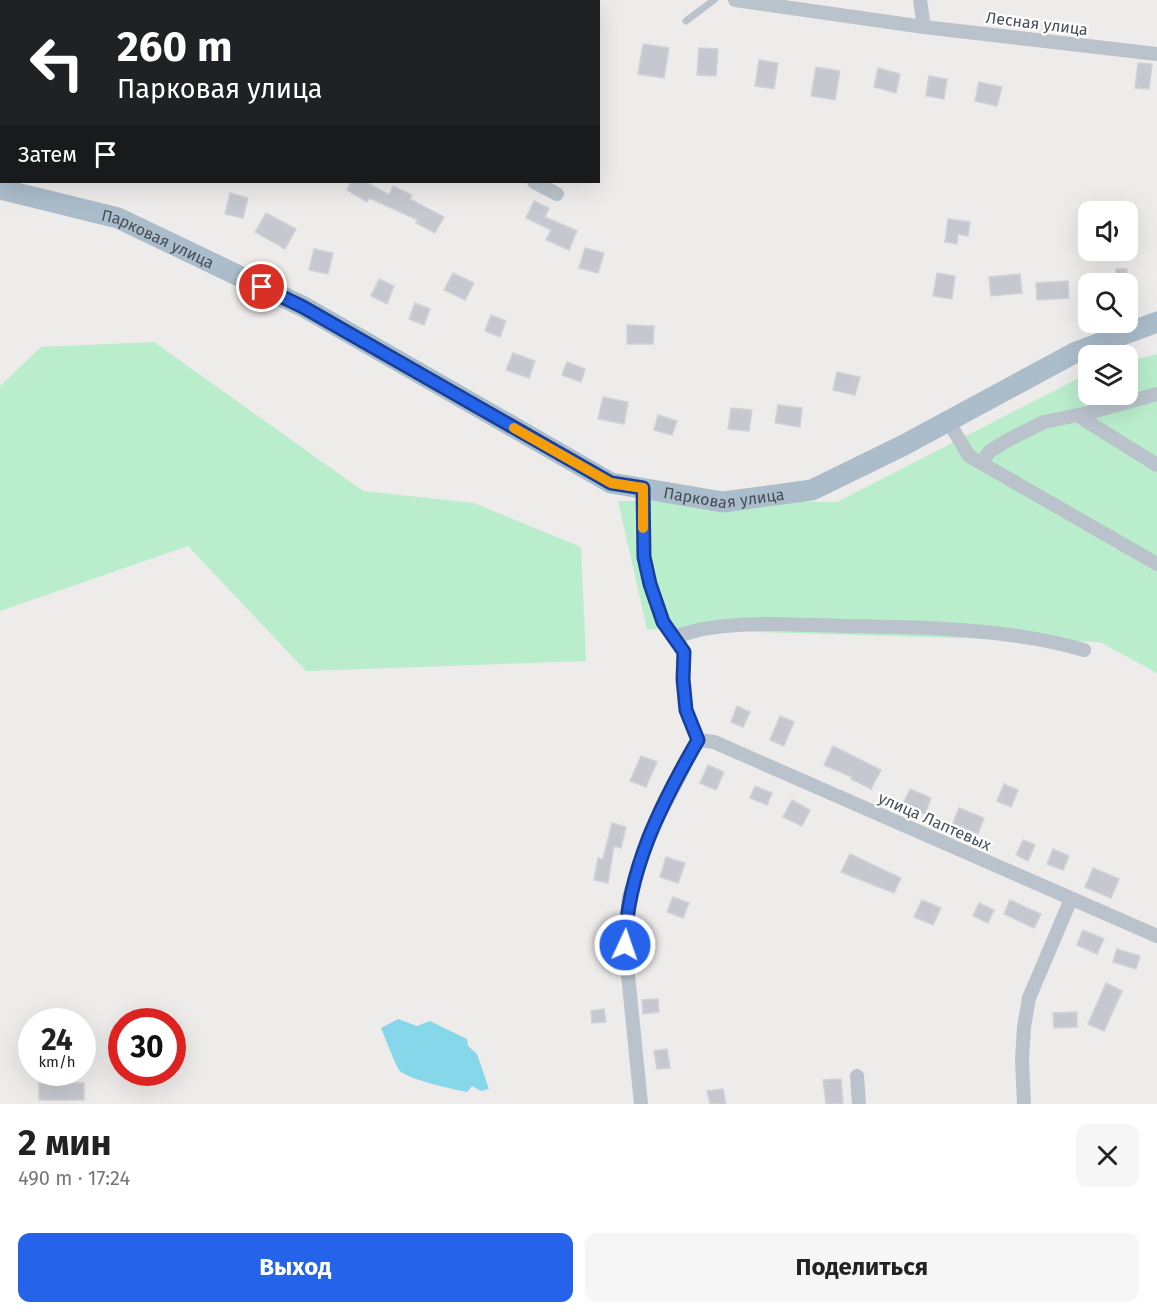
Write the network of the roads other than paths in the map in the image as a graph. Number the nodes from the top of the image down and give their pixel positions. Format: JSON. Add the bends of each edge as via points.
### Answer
{"nodes":[{"id":1,"x":714,"y":0,"type":"edge"},
{"id":2,"x":735,"y":0,"type":"edge"},
{"id":3,"x":920,"y":0,"type":"edge"},
{"id":4,"x":686,"y":21,"type":"dead end"},
{"id":5,"x":924,"y":27,"type":"junction"},
{"id":6,"x":1157,"y":54,"type":"edge"},
{"id":7,"x":536,"y":183,"type":"edge"},
{"id":8,"x":0,"y":189,"type":"edge"},
{"id":9,"x":557,"y":194,"type":"dead end"},
{"id":10,"x":1157,"y":322,"type":"edge"},
{"id":11,"x":1157,"y":394,"type":"edge"},
{"id":12,"x":1077,"y":415,"type":"junction"},
{"id":13,"x":948,"y":421,"type":"junction"},
{"id":14,"x":981,"y":463,"type":"junction"},
{"id":15,"x":1157,"y":465,"type":"edge"},
{"id":16,"x":643,"y":488,"type":"junction"},
{"id":17,"x":1157,"y":564,"type":"edge"},
{"id":18,"x":674,"y":637,"type":"junction"},
{"id":19,"x":1084,"y":650,"type":"dead end"},
{"id":20,"x":698,"y":740,"type":"junction"},
{"id":21,"x":1071,"y":899,"type":"junction"},
{"id":22,"x":1157,"y":936,"type":"edge"},
{"id":23,"x":857,"y":1076,"type":"dead end"},
{"id":24,"x":640,"y":1104,"type":"edge"},
{"id":25,"x":859,"y":1104,"type":"edge"},
{"id":26,"x":1024,"y":1104,"type":"edge"}],
"edges":[{"from":1,"to":4,"type":"lane"},
{"from":2,"to":5,"type":"street","name":"Лесная улица"},
{"from":3,"to":5,"type":"street"},
{"from":5,"to":6,"type":"street","name":"Лесная улица"},
{"from":7,"to":9,"type":"street"},
{"from":8,"to":16,"type":"main road","name":"Парковая улица","via":[[118,218],[303,307],[611,483]]},
{"from":10,"to":13,"type":"main road","name":"Парковая улица","via":[[1076,352]]},
{"from":11,"to":12,"type":"street"},
{"from":12,"to":14,"type":"street","via":[[1044,422],[1017,435],[990,451]]},
{"from":12,"to":15,"type":"street"},
{"from":13,"to":14,"type":"street","via":[[969,456]]},
{"from":13,"to":16,"type":"main road","name":"Парковая улица","via":[[812,490],[723,502]]},
{"from":14,"to":17,"type":"street"},
{"from":16,"to":18,"type":"street","via":[[648,575],[663,622]]},
{"from":18,"to":19,"type":"street","via":[[708,628],[750,625],[858,626],[960,630]]},
{"from":18,"to":20,"type":"street","via":[[684,652],[686,710]]},
{"from":20,"to":21,"type":"street","name":"улица Лаптевых","via":[[714,742]]},
{"from":20,"to":24,"type":"street","via":[[649,835],[629,897],[625,945]]},
{"from":21,"to":22,"type":"street","name":"улица Лаптевых"},
{"from":21,"to":26,"type":"street","via":[[1029,998],[1022,1060]]},
{"from":23,"to":25,"type":"street"}]}
